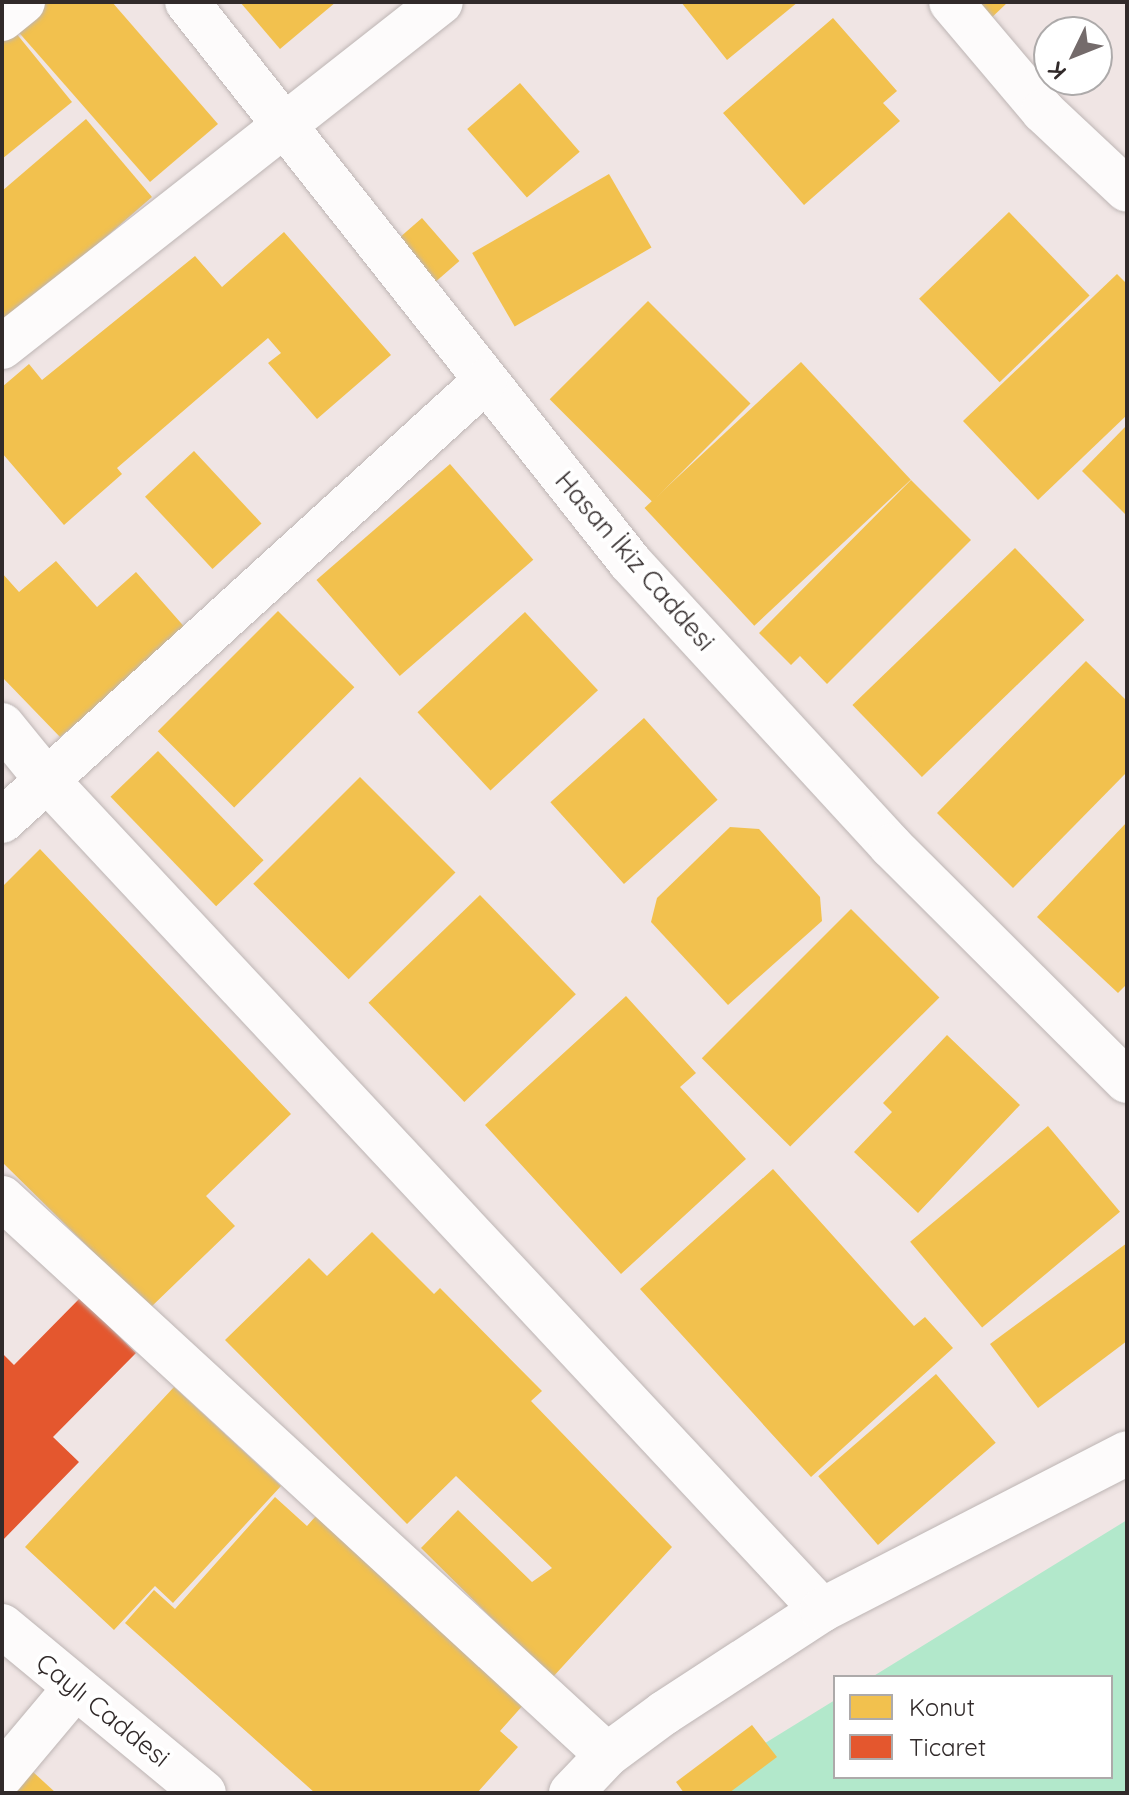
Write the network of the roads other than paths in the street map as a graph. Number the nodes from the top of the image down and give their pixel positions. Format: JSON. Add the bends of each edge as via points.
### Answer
{"nodes":[{"id":1,"x":23,"y":2,"type":"edge"},
{"id":2,"x":187,"y":2,"type":"edge"},
{"id":3,"x":441,"y":2,"type":"edge"},
{"id":4,"x":951,"y":2,"type":"edge"},
{"id":5,"x":2,"y":19,"type":"edge"},
{"id":6,"x":282,"y":126,"type":"junction"},
{"id":7,"x":1127,"y":190,"type":"edge"},
{"id":8,"x":2,"y":347,"type":"edge"},
{"id":9,"x":485,"y":381,"type":"junction"},
{"id":10,"x":2,"y":725,"type":"edge"},
{"id":11,"x":46,"y":779,"type":"junction"},
{"id":12,"x":2,"y":821,"type":"edge"},
{"id":13,"x":1127,"y":1081,"type":"edge"},
{"id":14,"x":2,"y":1198,"type":"edge"},
{"id":15,"x":1127,"y":1453,"type":"edge"},
{"id":16,"x":822,"y":1610,"type":"junction"},
{"id":17,"x":2,"y":1626,"type":"edge"},
{"id":18,"x":75,"y":1688,"type":"junction"},
{"id":19,"x":607,"y":1755,"type":"junction"},
{"id":20,"x":2,"y":1775,"type":"edge"},
{"id":21,"x":204,"y":1793,"type":"edge"},
{"id":22,"x":571,"y":1793,"type":"edge"}],
"edges":[{"from":1,"to":5,"type":"street"},
{"from":2,"to":6,"type":"street","name":"Hasan İkiz Caddesi"},
{"from":3,"to":6,"type":"street"},
{"from":4,"to":7,"type":"street","via":[[1043,111]]},
{"from":6,"to":8,"type":"street"},
{"from":6,"to":9,"type":"street","name":"Hasan İkiz Caddesi"},
{"from":9,"to":11,"type":"street"},
{"from":9,"to":13,"type":"street","name":"Hasan İkiz Caddesi","via":[[641,574],[891,846]]},
{"from":10,"to":11,"type":"street"},
{"from":11,"to":12,"type":"street"},
{"from":11,"to":16,"type":"street"},
{"from":14,"to":19,"type":"street"},
{"from":15,"to":16,"type":"street"},
{"from":16,"to":19,"type":"street"},
{"from":17,"to":18,"type":"street","name":"Çaylı Caddesi"},
{"from":18,"to":20,"type":"street"},
{"from":18,"to":21,"type":"street","name":"Çaylı Caddesi"},
{"from":19,"to":22,"type":"street"}]}
